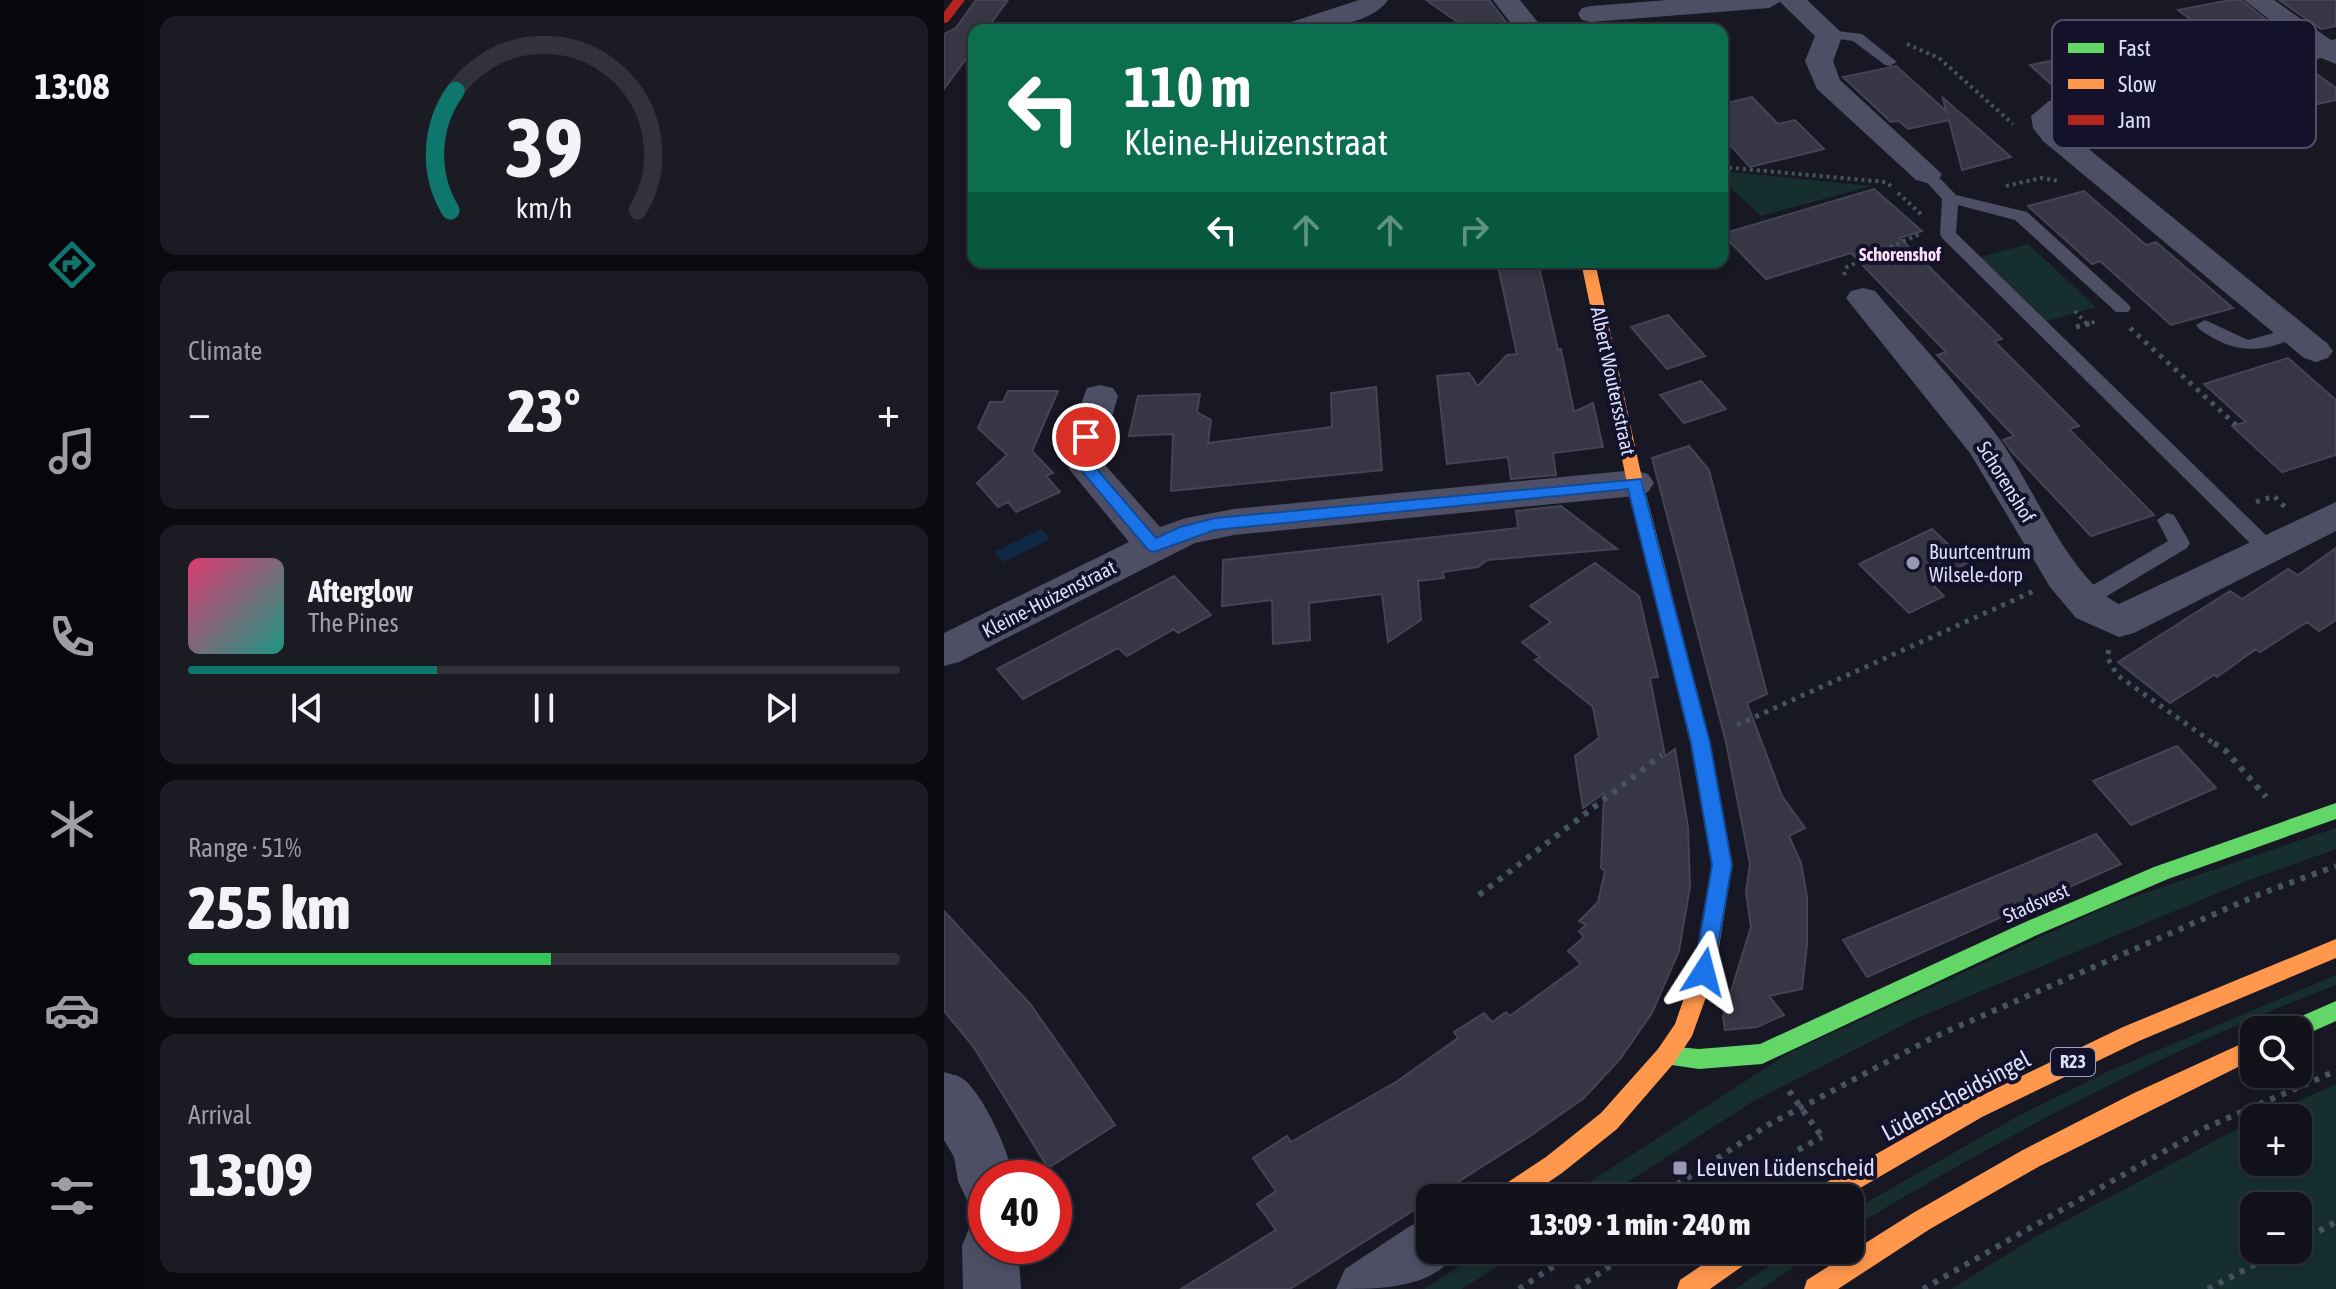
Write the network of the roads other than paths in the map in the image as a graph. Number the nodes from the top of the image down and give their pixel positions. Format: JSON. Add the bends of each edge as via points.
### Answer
{"nodes":[{"id":1,"x":959,"y":0,"type":"edge"},
{"id":2,"x":1375,"y":0,"type":"edge"},
{"id":3,"x":1506,"y":0,"type":"edge"},
{"id":4,"x":1769,"y":0,"type":"edge"},
{"id":5,"x":1792,"y":0,"type":"edge"},
{"id":6,"x":2257,"y":0,"type":"edge"},
{"id":7,"x":1705,"y":3,"type":"edge"},
{"id":8,"x":1591,"y":15,"type":"edge"},
{"id":9,"x":944,"y":20,"type":"edge"},
{"id":10,"x":2286,"y":20,"type":"edge"},
{"id":11,"x":1313,"y":24,"type":"edge"},
{"id":12,"x":1525,"y":24,"type":"edge"},
{"id":13,"x":1829,"y":34,"type":"junction"},
{"id":14,"x":1890,"y":62,"type":"dead end"},
{"id":15,"x":2052,"y":111,"type":"edge"},
{"id":16,"x":2052,"y":131,"type":"edge"},
{"id":17,"x":2071,"y":148,"type":"edge"},
{"id":18,"x":1927,"y":174,"type":"joint"},
{"id":19,"x":1950,"y":198,"type":"junction"},
{"id":20,"x":1589,"y":268,"type":"edge"},
{"id":21,"x":1863,"y":298,"type":"road end"},
{"id":22,"x":2122,"y":308,"type":"dead end"},
{"id":23,"x":2205,"y":325,"type":"dead end"},
{"id":24,"x":2318,"y":352,"type":"edge"},
{"id":25,"x":1100,"y":396,"type":"dead end"},
{"id":26,"x":1635,"y":483,"type":"junction"},
{"id":27,"x":2167,"y":520,"type":"dead end"},
{"id":28,"x":2323,"y":522,"type":"edge"},
{"id":29,"x":1154,"y":546,"type":"junction"},
{"id":30,"x":2268,"y":549,"type":"junction"},
{"id":31,"x":2074,"y":588,"type":"junction"},
{"id":32,"x":944,"y":651,"type":"edge"},
{"id":33,"x":2336,"y":811,"type":"edge"},
{"id":34,"x":2336,"y":948,"type":"edge"},
{"id":35,"x":2336,"y":1011,"type":"edge"},
{"id":36,"x":2312,"y":1022,"type":"edge"},
{"id":37,"x":2240,"y":1054,"type":"edge"},
{"id":38,"x":1666,"y":1056,"type":"junction"},
{"id":39,"x":944,"y":1096,"type":"edge"},
{"id":40,"x":985,"y":1160,"type":"edge"},
{"id":41,"x":1525,"y":1184,"type":"edge"},
{"id":42,"x":1845,"y":1184,"type":"edge"},
{"id":43,"x":1416,"y":1255,"type":"edge"},
{"id":44,"x":991,"y":1264,"type":"edge"},
{"id":45,"x":1725,"y":1264,"type":"edge"},
{"id":46,"x":992,"y":1289,"type":"edge"},
{"id":47,"x":1365,"y":1289,"type":"edge"},
{"id":48,"x":1689,"y":1289,"type":"edge"},
{"id":49,"x":1816,"y":1289,"type":"edge"}],
"edges":[{"from":1,"to":9,"type":"street"},
{"from":2,"to":11,"type":"street"},
{"from":3,"to":12,"type":"street"},
{"from":4,"to":7,"type":"street"},
{"from":5,"to":13,"type":"street"},
{"from":6,"to":10,"type":"street"},
{"from":7,"to":8,"type":"street"},
{"from":13,"to":14,"type":"lane","via":[[1857,37]]},
{"from":13,"to":18,"type":"street","via":[[1819,61],[1827,83]]},
{"from":15,"to":16,"type":"street","via":[[2046,116]]},
{"from":17,"to":24,"type":"street"},
{"from":18,"to":19,"type":"lane"},
{"from":19,"to":22,"type":"lane","via":[[2021,216]]},
{"from":19,"to":30,"type":"lane","via":[[1948,234]]},
{"from":20,"to":26,"type":"street","name":"Albert Woutersstraat"},
{"from":21,"to":31,"type":"street","name":"Schorenshof","via":[[1985,446]]},
{"from":23,"to":24,"type":"lane","via":[[2229,343]]},
{"from":25,"to":29,"type":"street","via":[[1084,448],[1088,469]]},
{"from":26,"to":29,"type":"street","name":"Kleine-Huizenstraat","via":[[1215,524]]},
{"from":26,"to":38,"type":"street","name":"Albert Woutersstraat","via":[[1700,743],[1722,865],[1704,972],[1684,1029]]},
{"from":27,"to":31,"type":"lane","via":[[2180,543]]},
{"from":28,"to":30,"type":"street"},
{"from":29,"to":32,"type":"street","name":"Kleine-Huizenstraat"},
{"from":30,"to":31,"type":"street","name":"Schorenshof","via":[[2119,622],[2091,608]]},
{"from":33,"to":38,"type":"street","name":"Stadsvest","via":[[2161,873],[1762,1054]]},
{"from":34,"to":42,"type":"street","name":"Lüdenscheidsingel","number":"R23","via":[[2131,1034],[1974,1110]]},
{"from":35,"to":36,"type":"street"},
{"from":37,"to":49,"type":"street","via":[[2017,1163],[1864,1254]]},
{"from":38,"to":41,"type":"street","name":"Albert Woutersstraat","via":[[1609,1121]]},
{"from":39,"to":40,"type":"street"},
{"from":43,"to":47,"type":"street"},
{"from":44,"to":46,"type":"street"},
{"from":45,"to":48,"type":"street"}]}
